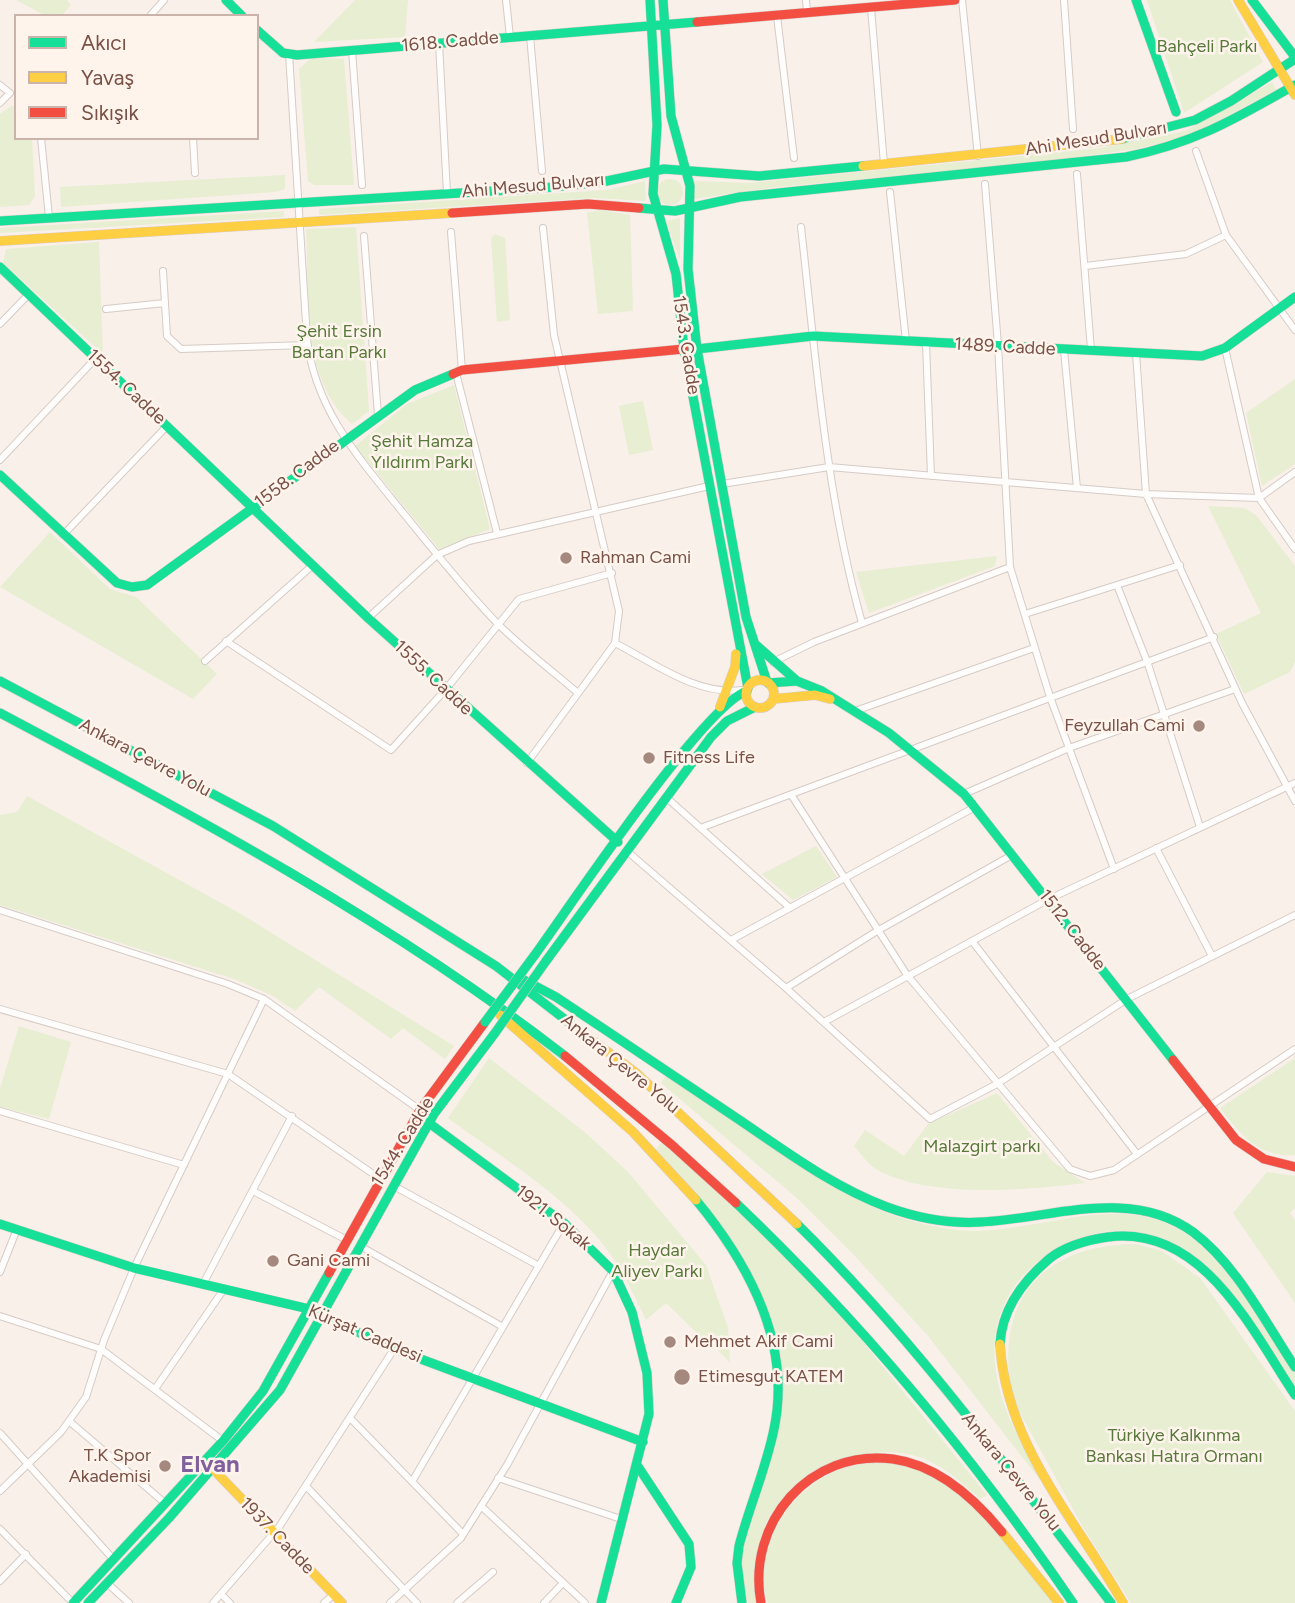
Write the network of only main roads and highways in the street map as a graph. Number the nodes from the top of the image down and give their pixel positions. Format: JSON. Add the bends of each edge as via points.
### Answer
{"nodes":[{"id":1,"x":226,"y":0,"type":"edge"},
{"id":2,"x":650,"y":0,"type":"edge"},
{"id":3,"x":663,"y":0,"type":"edge"},
{"id":4,"x":955,"y":0,"type":"edge"},
{"id":5,"x":1136,"y":0,"type":"edge"},
{"id":6,"x":1237,"y":0,"type":"edge"},
{"id":7,"x":1252,"y":0,"type":"edge"},
{"id":8,"x":240,"y":14,"type":"edge"},
{"id":9,"x":652,"y":26,"type":"junction"},
{"id":10,"x":665,"y":26,"type":"junction"},
{"id":11,"x":259,"y":32,"type":"edge"},
{"id":12,"x":1295,"y":58,"type":"edge"},
{"id":13,"x":1280,"y":68,"type":"junction"},
{"id":14,"x":1294,"y":89,"type":"edge"},
{"id":15,"x":1176,"y":112,"type":"dead end"},
{"id":16,"x":687,"y":170,"type":"junction"},
{"id":17,"x":653,"y":171,"type":"junction"},
{"id":18,"x":691,"y":208,"type":"junction"},
{"id":19,"x":656,"y":210,"type":"junction"},
{"id":20,"x":0,"y":220,"type":"edge"},
{"id":21,"x":0,"y":240,"type":"edge"},
{"id":22,"x":0,"y":267,"type":"edge"},
{"id":23,"x":1295,"y":297,"type":"edge"},
{"id":24,"x":684,"y":349,"type":"junction"},
{"id":25,"x":697,"y":349,"type":"junction"},
{"id":26,"x":0,"y":475,"type":"edge"},
{"id":27,"x":253,"y":508,"type":"junction"},
{"id":28,"x":752,"y":640,"type":"junction"},
{"id":29,"x":737,"y":642,"type":"junction"},
{"id":30,"x":0,"y":681,"type":"edge"},
{"id":31,"x":797,"y":681,"type":"junction"},
{"id":32,"x":767,"y":682,"type":"junction"},
{"id":33,"x":748,"y":690,"type":"junction"},
{"id":34,"x":773,"y":699,"type":"junction"},
{"id":35,"x":835,"y":701,"type":"junction"},
{"id":36,"x":755,"y":706,"type":"junction"},
{"id":37,"x":718,"y":712,"type":"junction"},
{"id":38,"x":0,"y":713,"type":"edge"},
{"id":39,"x":618,"y":842,"type":"junction"},
{"id":40,"x":496,"y":966,"type":"junction"},
{"id":41,"x":466,"y":986,"type":"junction"},
{"id":42,"x":429,"y":1123,"type":"junction"},
{"id":43,"x":1295,"y":1167,"type":"edge"},
{"id":44,"x":0,"y":1224,"type":"edge"},
{"id":45,"x":309,"y":1309,"type":"junction"},
{"id":46,"x":321,"y":1313,"type":"junction"},
{"id":47,"x":1295,"y":1367,"type":"edge"},
{"id":48,"x":1295,"y":1395,"type":"edge"},
{"id":49,"x":643,"y":1442,"type":"junction"},
{"id":50,"x":637,"y":1465,"type":"junction"},
{"id":51,"x":213,"y":1469,"type":"junction"},
{"id":52,"x":73,"y":1603,"type":"edge"},
{"id":53,"x":88,"y":1603,"type":"edge"},
{"id":54,"x":342,"y":1603,"type":"edge"},
{"id":55,"x":601,"y":1603,"type":"edge"},
{"id":56,"x":676,"y":1603,"type":"edge"},
{"id":57,"x":742,"y":1603,"type":"edge"},
{"id":58,"x":761,"y":1603,"type":"edge"},
{"id":59,"x":1059,"y":1603,"type":"edge"},
{"id":60,"x":1073,"y":1603,"type":"edge"},
{"id":61,"x":1111,"y":1603,"type":"edge"},
{"id":62,"x":1123,"y":1603,"type":"edge"}],
"edges":[{"from":1,"to":8,"type":"main road"},
{"from":2,"to":9,"type":"main road","name":"1543. Cadde"},
{"from":3,"to":10,"type":"main road","name":"1543. Cadde"},
{"from":4,"to":10,"type":"main road","name":"1618. Cadde"},
{"from":5,"to":15,"type":"main road"},
{"from":6,"to":13,"type":"main road"},
{"from":7,"to":12,"type":"main road"},
{"from":9,"to":10,"type":"main road","name":"1618. Cadde"},
{"from":9,"to":11,"type":"main road","name":"1618. Cadde","via":[[289,54]]},
{"from":9,"to":17,"type":"main road","name":"1543. Cadde","via":[[657,125]]},
{"from":10,"to":16,"type":"main road","name":"1543. Cadde","via":[[673,127]]},
{"from":12,"to":13,"type":"main road","name":"Ahi Mesud Bulvarı"},
{"from":13,"to":14,"type":"main road"},
{"from":13,"to":16,"type":"main road","name":"Ahi Mesud Bulvarı","via":[[1231,102],[1181,126],[1118,140],[758,176]]},
{"from":14,"to":18,"type":"main road","name":"Ahi Mesud Bulvarı","via":[[1205,135],[1146,153],[1050,167],[740,197]]},
{"from":16,"to":17,"type":"main road","name":"Ahi Mesud Bulvarı"},
{"from":16,"to":18,"type":"main road","name":"1543. Cadde"},
{"from":17,"to":19,"type":"main road","name":"1543. Cadde"},
{"from":17,"to":20,"type":"main road","name":"Ahi Mesud Bulvarı","via":[[591,184]]},
{"from":18,"to":19,"type":"main road","name":"Ahi Mesud Bulvarı"},
{"from":18,"to":25,"type":"main road","name":"1543. Cadde","via":[[688,270]]},
{"from":19,"to":21,"type":"main road","name":"Ahi Mesud Bulvarı","via":[[588,204]]},
{"from":19,"to":24,"type":"main road","name":"1543. Cadde","via":[[673,260]]},
{"from":22,"to":27,"type":"main road","name":"1554. Cadde"},
{"from":23,"to":25,"type":"main road","name":"1489. Cadde","via":[[1225,348],[1202,356],[813,336]]},
{"from":24,"to":27,"type":"main road","name":"1558. Cadde","via":[[459,371],[415,390]]},
{"from":24,"to":29,"type":"main road","name":"1543. Cadde"},
{"from":25,"to":28,"type":"main road","name":"1543. Cadde"},
{"from":26,"to":27,"type":"main road","name":"1558. Cadde","via":[[117,583],[132,587],[147,585]]},
{"from":27,"to":39,"type":"main road","name":"1555. Cadde","via":[[446,690]]},
{"from":28,"to":31,"type":"main road","name":"1512. Cadde"},
{"from":28,"to":32,"type":"main road","name":"1543. Cadde"},
{"from":29,"to":33,"type":"main road","name":"1543. Cadde"},
{"from":29,"to":37,"type":"main road","via":[[735,667]]},
{"from":30,"to":40,"type":"main road","name":"Ankara Çevre Yolu","via":[[274,826]]},
{"from":31,"to":32,"type":"main road"},
{"from":31,"to":35,"type":"main road","name":"1512. Cadde"},
{"from":32,"to":33,"type":"main road","via":[[754,682]]},
{"from":32,"to":34,"type":"main road"},
{"from":33,"to":36,"type":"main road","via":[[747,698]]},
{"from":33,"to":37,"type":"main road","name":"1544. Cadde"},
{"from":34,"to":35,"type":"main road","name":"1512. Cadde","via":[[815,695]]},
{"from":34,"to":36,"type":"main road","via":[[763,708]]},
{"from":35,"to":43,"type":"main road","name":"1512. Cadde","via":[[911,750],[964,794],[1209,1108],[1247,1150]]},
{"from":36,"to":42,"type":"main road","name":"1544. Cadde","bridge":true,"via":[[718,728]]},
{"from":37,"to":39,"type":"main road","name":"1544. Cadde","via":[[698,732]]},
{"from":38,"to":41,"type":"main road","name":"Ankara Çevre Yolu","via":[[256,852],[390,932]]},
{"from":39,"to":45,"type":"main road","name":"1544. Cadde","bridge":true,"via":[[420,1110]]},
{"from":40,"to":47,"type":"main road","via":[[556,997],[831,1181],[872,1202],[912,1216],[952,1222],[991,1222],[1099,1207],[1131,1208],[1165,1217],[1192,1232],[1214,1253]]},
{"from":40,"to":61,"type":"main road","name":"Ankara Çevre Yolu","via":[[636,1073],[847,1273],[991,1445]]},
{"from":41,"to":57,"type":"main road","via":[[677,1176],[738,1255],[762,1306],[779,1387],[771,1444],[738,1546]]},
{"from":41,"to":60,"type":"main road","name":"Ankara Çevre Yolu","via":[[623,1101],[703,1170],[828,1294],[968,1460]]},
{"from":42,"to":46,"type":"main road","name":"1544. Cadde"},
{"from":42,"to":49,"type":"main road","name":"1921. Sokak","via":[[564,1223],[613,1271],[632,1312],[647,1373],[649,1414]]},
{"from":44,"to":45,"type":"main road","name":"Kürşat Caddesi","via":[[134,1268]]},
{"from":45,"to":46,"type":"main road","name":"Kürşat Caddesi"},
{"from":45,"to":52,"type":"main road","name":"1544. Cadde","via":[[262,1391],[223,1441]]},
{"from":46,"to":49,"type":"main road","name":"Kürşat Caddesi","via":[[394,1349]]},
{"from":46,"to":51,"type":"main road","name":"1544. Cadde","via":[[280,1390]]},
{"from":48,"to":62,"type":"main road","via":[[1223,1290],[1193,1260],[1160,1243],[1126,1234],[1098,1235],[1042,1262],[1021,1287],[1006,1313],[1000,1342],[1002,1377],[1012,1410],[1032,1452]]},
{"from":49,"to":50,"type":"main road","name":"1921. Sokak"},
{"from":50,"to":55,"type":"main road","name":"1921. Sokak"},
{"from":50,"to":56,"type":"main road","via":[[690,1544],[693,1570]]},
{"from":51,"to":53,"type":"main road","name":"1544. Cadde"},
{"from":51,"to":54,"type":"main road","name":"1937. Cadde"},
{"from":58,"to":59,"type":"main road","via":[[758,1567],[763,1539],[778,1511],[799,1486],[822,1469],[850,1459],[883,1456],[917,1462],[947,1478],[978,1505]]}]}
